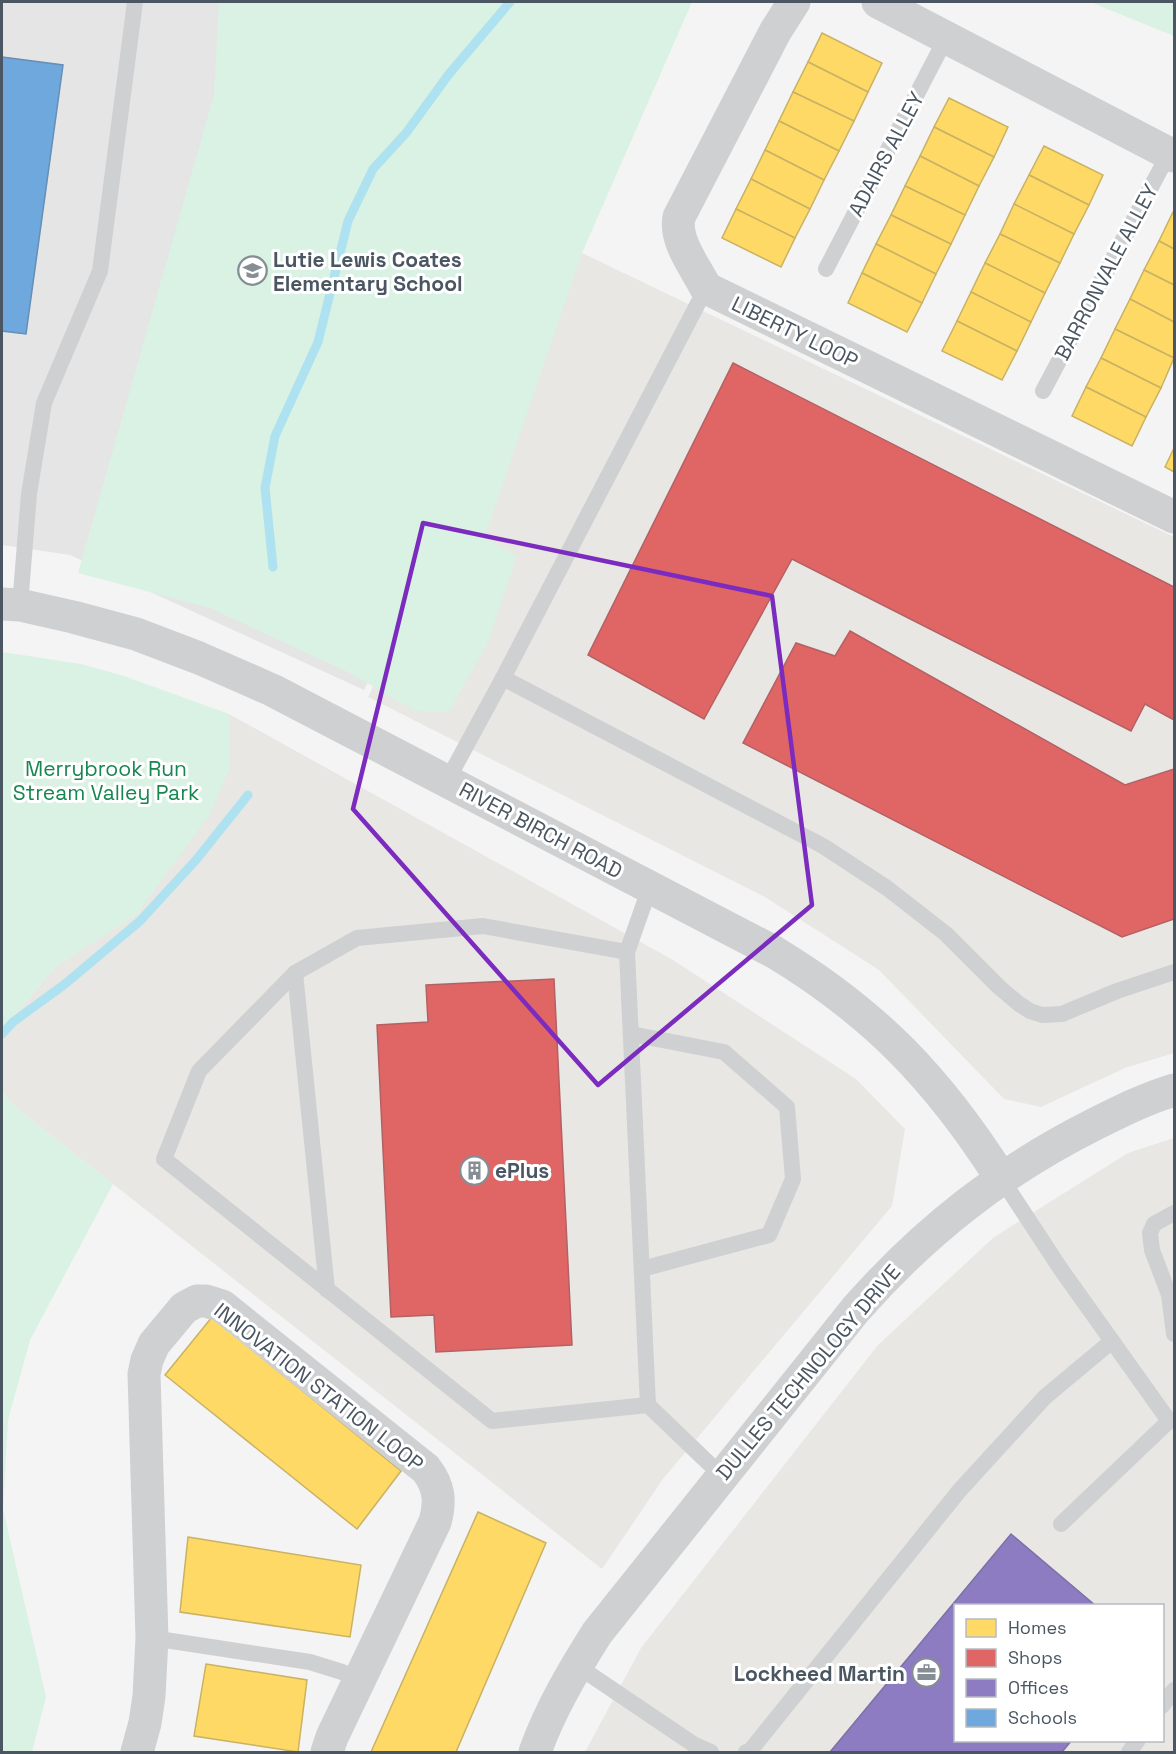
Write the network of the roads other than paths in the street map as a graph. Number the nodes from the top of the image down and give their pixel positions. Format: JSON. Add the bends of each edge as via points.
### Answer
{"nodes":[{"id":1,"x":135,"y":2,"type":"edge"},
{"id":2,"x":794,"y":2,"type":"edge"},
{"id":3,"x":878,"y":2,"type":"edge"},
{"id":4,"x":946,"y":38,"type":"junction"},
{"id":5,"x":1172,"y":155,"type":"edge"},
{"id":6,"x":826,"y":268,"type":"dead end"},
{"id":7,"x":706,"y":288,"type":"junction"},
{"id":8,"x":1043,"y":391,"type":"dead end"},
{"id":9,"x":1174,"y":517,"type":"edge"},
{"id":10,"x":11,"y":604,"type":"edge"},
{"id":11,"x":503,"y":678,"type":"junction"},
{"id":12,"x":447,"y":781,"type":"junction"},
{"id":13,"x":650,"y":887,"type":"junction"},
{"id":14,"x":627,"y":952,"type":"junction"},
{"id":15,"x":1174,"y":972,"type":"edge"},
{"id":16,"x":295,"y":973,"type":"junction"},
{"id":17,"x":631,"y":1034,"type":"junction"},
{"id":18,"x":1174,"y":1090,"type":"edge"},
{"id":19,"x":1001,"y":1178,"type":"junction"},
{"id":20,"x":1174,"y":1213,"type":"edge"},
{"id":21,"x":642,"y":1269,"type":"junction"},
{"id":22,"x":327,"y":1290,"type":"junction"},
{"id":23,"x":1174,"y":1334,"type":"edge"},
{"id":24,"x":1112,"y":1341,"type":"junction"},
{"id":25,"x":648,"y":1405,"type":"junction"},
{"id":26,"x":1172,"y":1420,"type":"edge"},
{"id":27,"x":722,"y":1476,"type":"junction"},
{"id":28,"x":1061,"y":1524,"type":"dead end"},
{"id":29,"x":152,"y":1638,"type":"junction"},
{"id":30,"x":576,"y":1665,"type":"junction"},
{"id":31,"x":360,"y":1681,"type":"junction"},
{"id":32,"x":1174,"y":1690,"type":"edge"},
{"id":33,"x":1164,"y":1703,"type":"edge"},
{"id":34,"x":137,"y":1752,"type":"edge"},
{"id":35,"x":327,"y":1752,"type":"edge"},
{"id":36,"x":535,"y":1752,"type":"edge"},
{"id":37,"x":711,"y":1752,"type":"edge"},
{"id":38,"x":746,"y":1752,"type":"edge"}],
"edges":[{"from":1,"to":10,"type":"lane","via":[[100,271],[44,403]]},
{"from":2,"to":7,"type":"street","name":"LIBERTY LOOP","via":[[679,217],[682,241]]},
{"from":3,"to":4,"type":"street"},
{"from":4,"to":5,"type":"street"},
{"from":4,"to":6,"type":"lane","name":"ADAIRS ALLEY"},
{"from":5,"to":8,"type":"lane","name":"BARRONVALE ALLEY"},
{"from":7,"to":9,"type":"street","name":"LIBERTY LOOP"},
{"from":7,"to":11,"type":"lane"},
{"from":10,"to":12,"type":"street","name":"RIVER BIRCH ROAD","via":[[136,634],[199,658],[272,690]]},
{"from":11,"to":12,"type":"lane"},
{"from":11,"to":15,"type":"lane","via":[[823,846],[887,888],[946,934],[999,987],[1030,1011],[1062,1014]]},
{"from":12,"to":13,"type":"street","name":"RIVER BIRCH ROAD"},
{"from":13,"to":14,"type":"lane"},
{"from":13,"to":19,"type":"street","name":"RIVER BIRCH ROAD","via":[[774,952],[858,1010],[945,1097]]},
{"from":14,"to":16,"type":"lane","via":[[483,926],[357,938]]},
{"from":14,"to":17,"type":"lane"},
{"from":16,"to":22,"type":"lane"},
{"from":16,"to":22,"type":"lane","via":[[199,1071],[164,1159]]},
{"from":17,"to":21,"type":"lane"},
{"from":17,"to":21,"type":"lane","via":[[724,1052],[787,1107],[793,1179],[769,1235]]},
{"from":18,"to":19,"type":"street","name":"DULLES TECHNOLOGY DRIVE","via":[[1079,1132]]},
{"from":19,"to":24,"type":"lane"},
{"from":19,"to":27,"type":"street","name":"DULLES TECHNOLOGY DRIVE","via":[[943,1222],[880,1281]]},
{"from":20,"to":23,"type":"lane","via":[[1154,1224],[1150,1233],[1152,1250],[1169,1295]]},
{"from":21,"to":25,"type":"lane"},
{"from":22,"to":25,"type":"lane","via":[[492,1421]]},
{"from":24,"to":26,"type":"lane"},
{"from":24,"to":38,"type":"lane","via":[[1045,1397],[959,1491]]},
{"from":25,"to":27,"type":"lane"},
{"from":26,"to":28,"type":"lane"},
{"from":27,"to":30,"type":"street","name":"DULLES TECHNOLOGY DRIVE"},
{"from":29,"to":31,"type":"lane","via":[[310,1662]]},
{"from":29,"to":31,"type":"street","name":"INNOVATION STATION LOOP","via":[[144,1374],[161,1334],[188,1304],[206,1300],[222,1306],[426,1469],[437,1486],[435,1522]]},
{"from":29,"to":34,"type":"street","name":"INNOVATION STATION LOOP","via":[[149,1696]]},
{"from":30,"to":36,"type":"street","name":"DULLES TECHNOLOGY DRIVE"},
{"from":30,"to":37,"type":"lane","via":[[693,1744]]},
{"from":31,"to":35,"type":"street","name":"INNOVATION STATION LOOP"},
{"from":32,"to":33,"type":"lane"}]}
